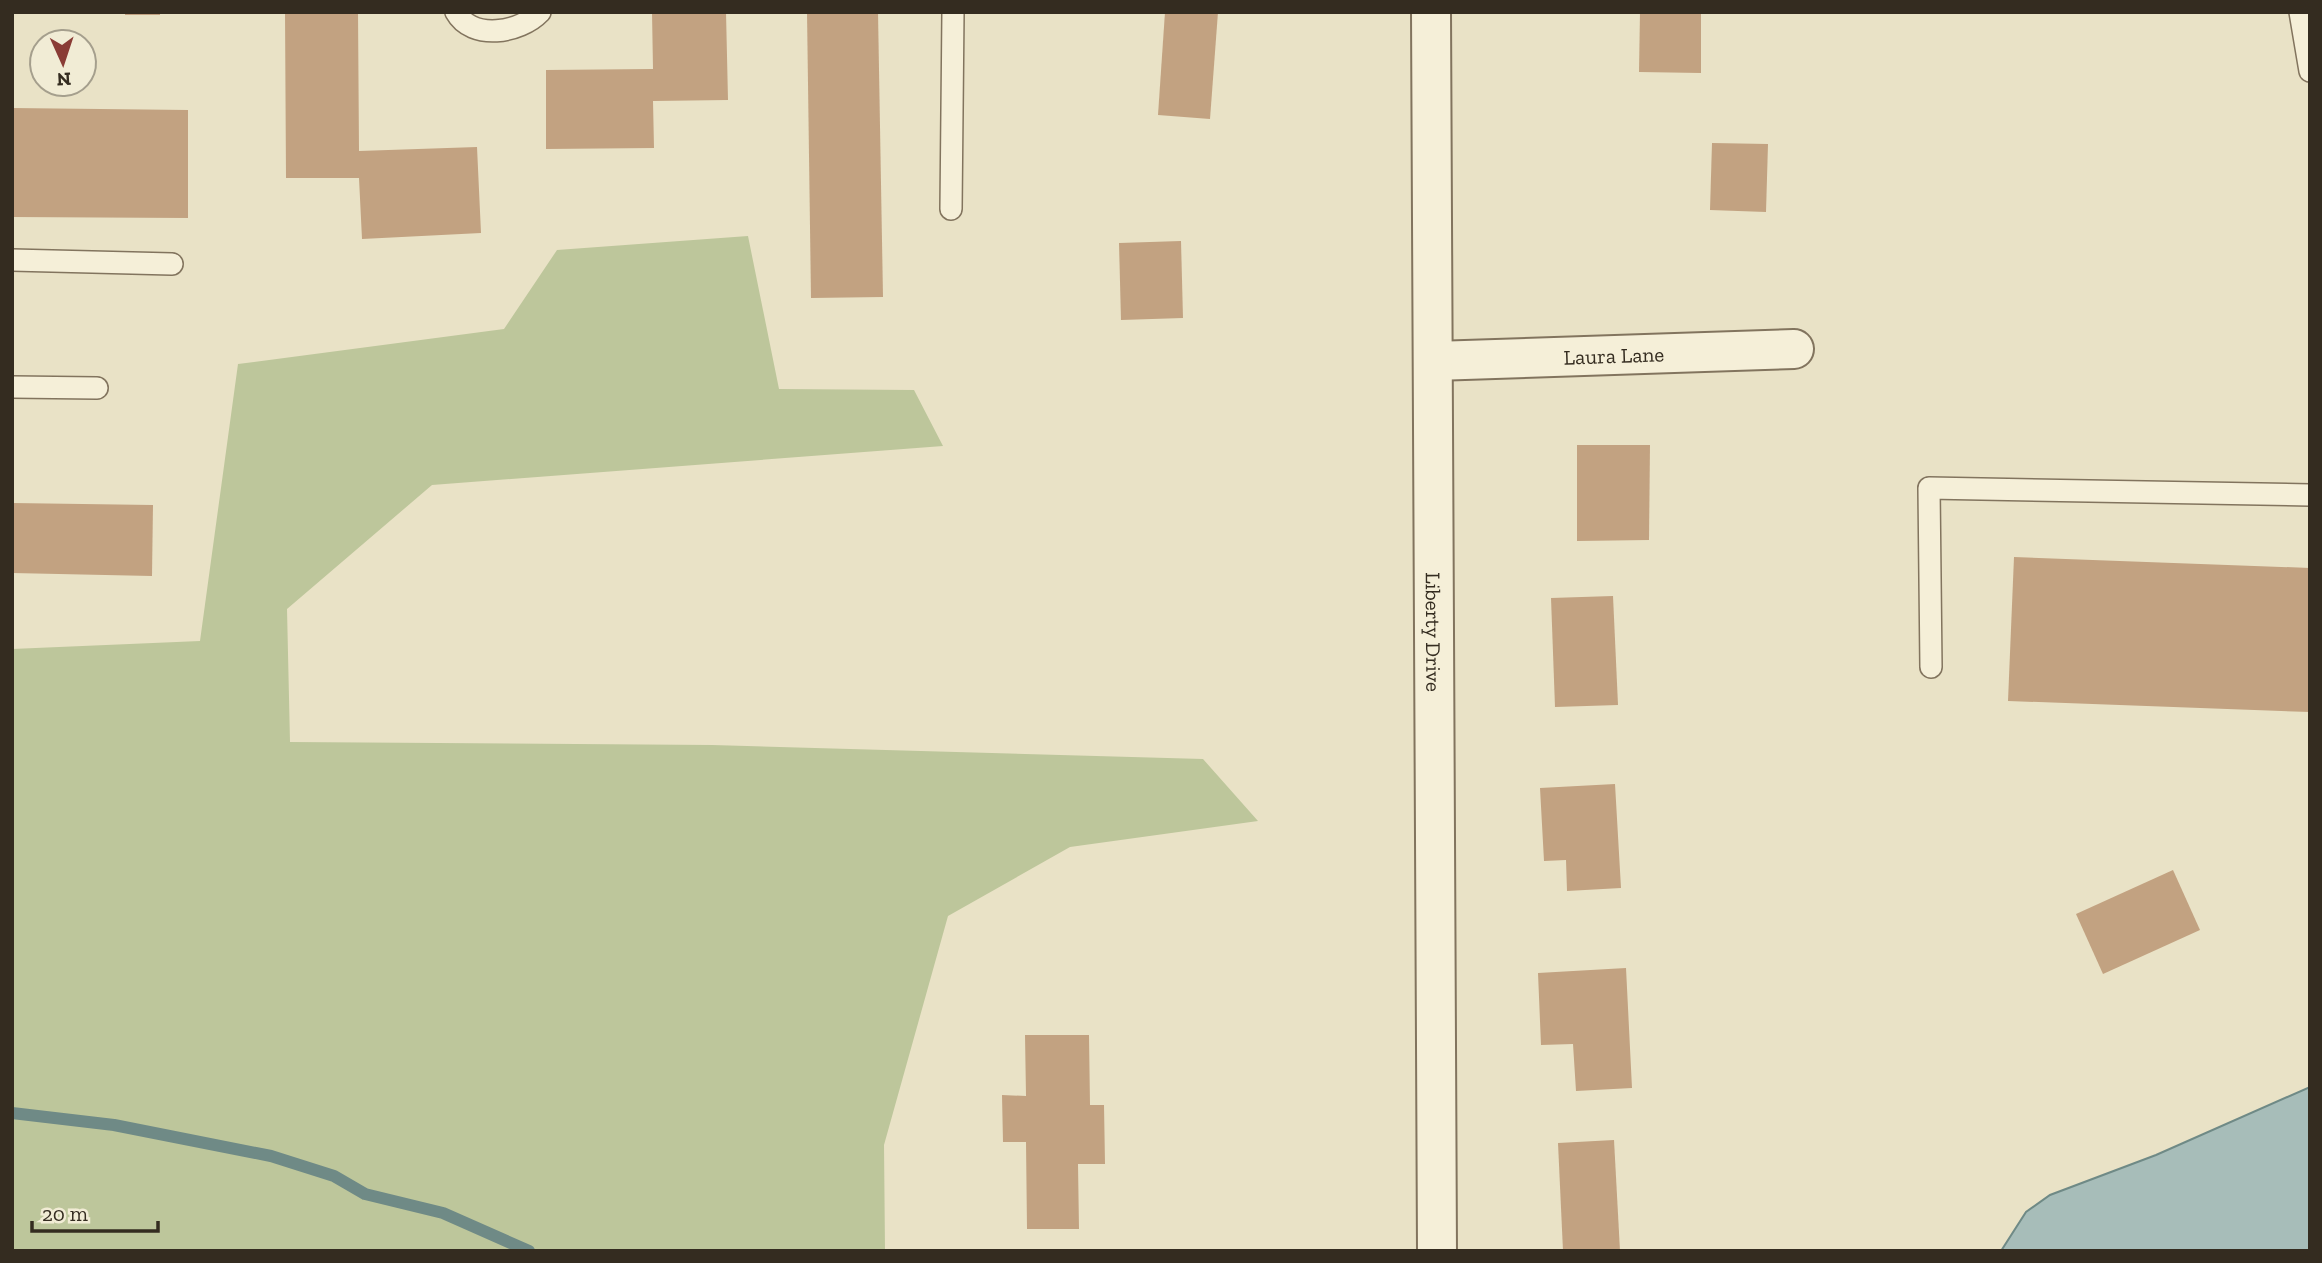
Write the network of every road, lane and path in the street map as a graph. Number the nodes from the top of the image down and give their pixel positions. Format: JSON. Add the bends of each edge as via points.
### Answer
{"nodes":[{"id":1,"x":456,"y":12,"type":"edge"},
{"id":2,"x":540,"y":12,"type":"edge"},
{"id":3,"x":953,"y":12,"type":"edge"},
{"id":4,"x":1431,"y":12,"type":"edge"},
{"id":5,"x":2300,"y":12,"type":"edge"},
{"id":6,"x":2310,"y":71,"type":"edge"},
{"id":7,"x":951,"y":209,"type":"dead end"},
{"id":8,"x":12,"y":260,"type":"edge"},
{"id":9,"x":172,"y":264,"type":"dead end"},
{"id":10,"x":1794,"y":349,"type":"dead end"},
{"id":11,"x":1434,"y":361,"type":"junction"},
{"id":12,"x":12,"y":387,"type":"edge"},
{"id":13,"x":97,"y":388,"type":"dead end"},
{"id":14,"x":2310,"y":495,"type":"edge"},
{"id":15,"x":1931,"y":667,"type":"dead end"},
{"id":16,"x":1437,"y":1251,"type":"edge"}],
"edges":[{"from":1,"to":2,"type":"lane","via":[[465,26],[478,30],[521,27]]},
{"from":3,"to":7,"type":"lane"},
{"from":4,"to":11,"type":"street","name":"Liberty Drive"},
{"from":5,"to":6,"type":"lane"},
{"from":8,"to":9,"type":"lane"},
{"from":10,"to":11,"type":"street","name":"Laura Lane"},
{"from":11,"to":16,"type":"street","name":"Liberty Drive"},
{"from":12,"to":13,"type":"lane"},
{"from":14,"to":15,"type":"lane","via":[[1929,488]]}]}
